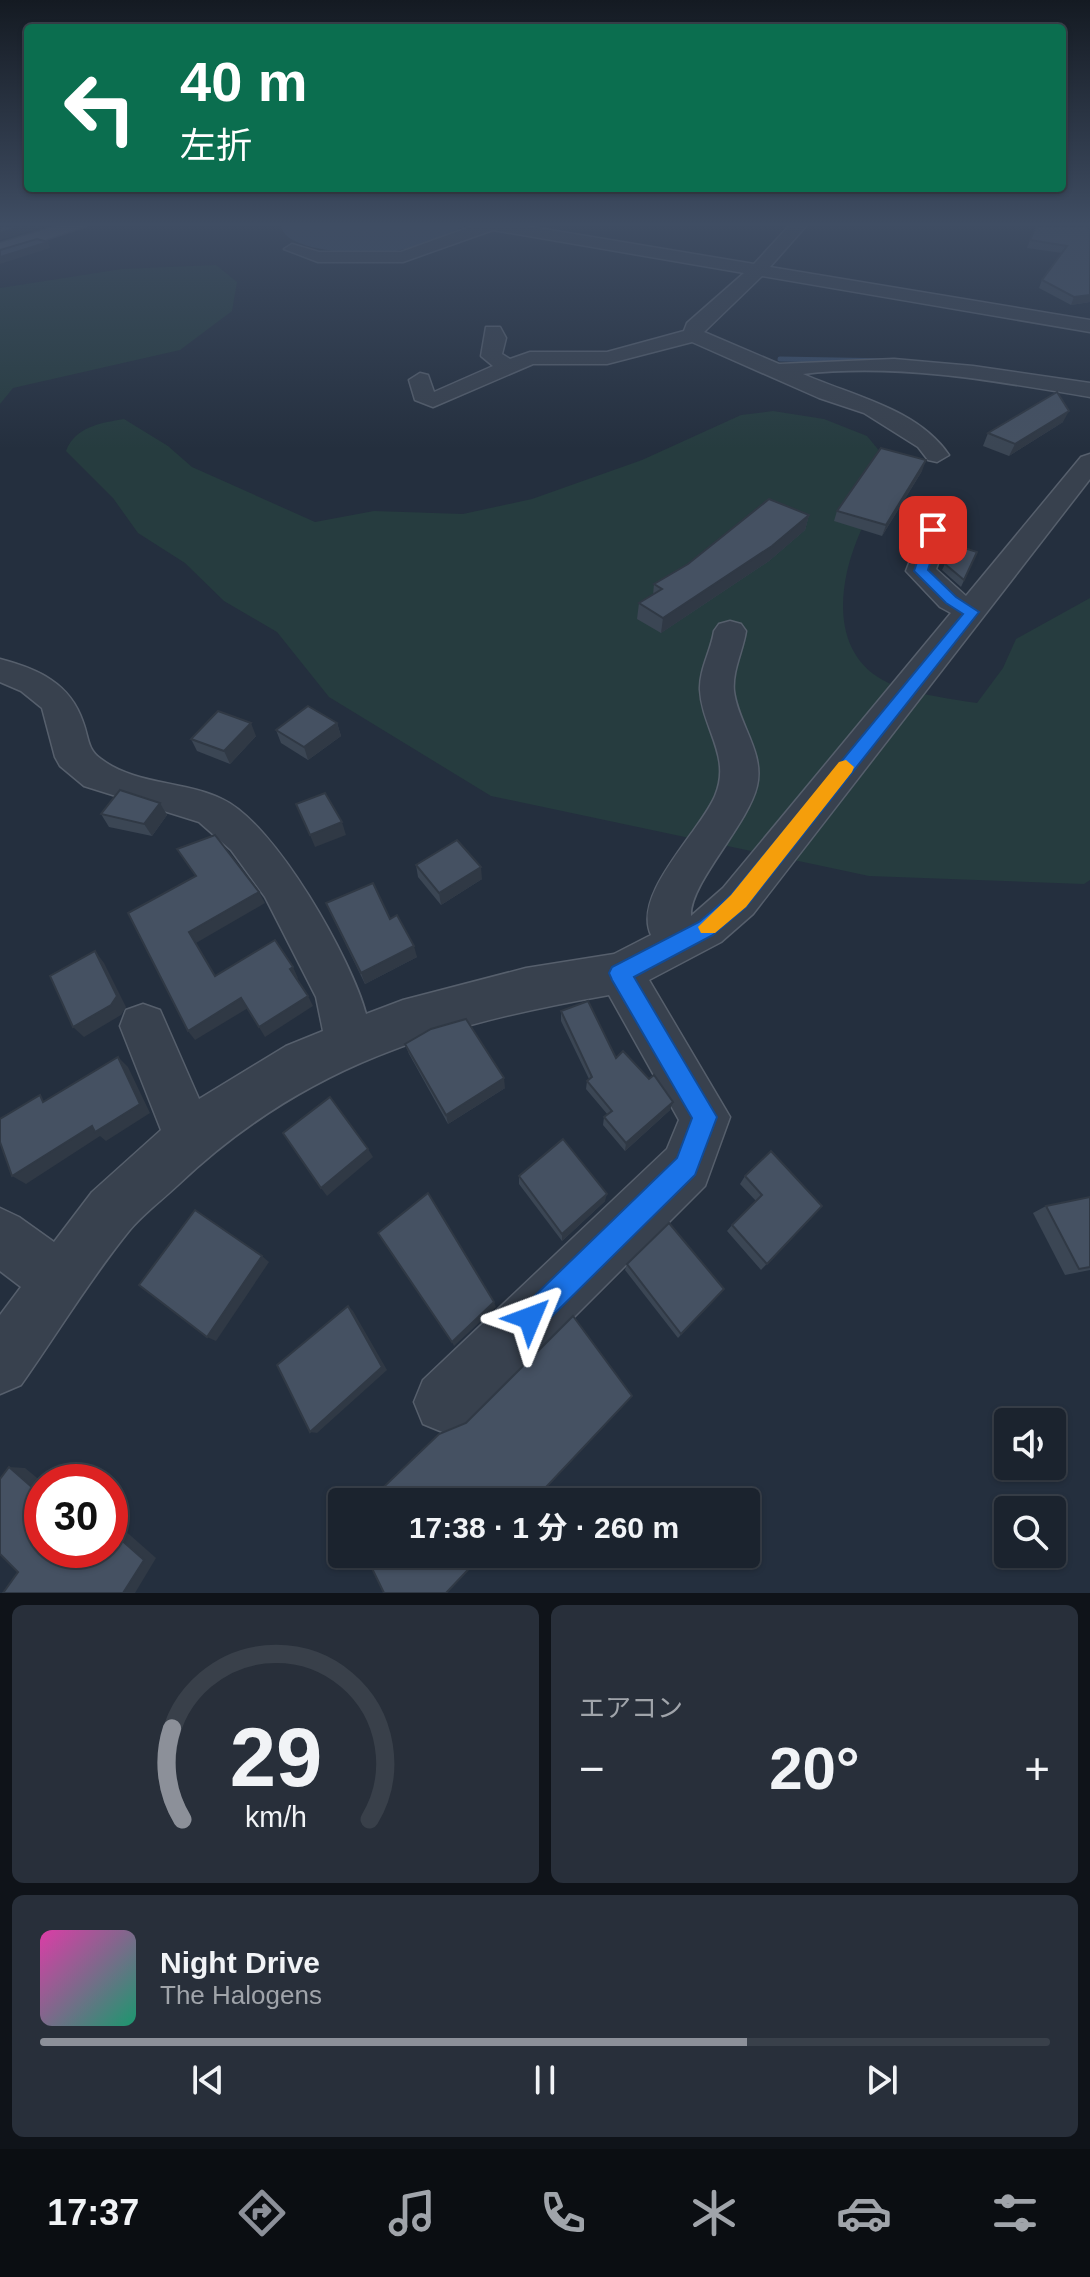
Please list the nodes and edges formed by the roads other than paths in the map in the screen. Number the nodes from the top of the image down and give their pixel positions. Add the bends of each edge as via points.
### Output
1 (727, 300) edge
2 (938, 300) edge
3 (1090, 326) edge
4 (493, 331) dead end
5 (693, 333) junction
6 (508, 367) junction
7 (777, 371) junction
8 (420, 380) dead end
9 (1090, 390) edge
10 (937, 455) dead end
11 (1090, 462) edge
12 (931, 508) dead end
13 (972, 612) junction
14 (730, 631) dead end
15 (0, 670) edge
16 (679, 943) junction
17 (620, 973) junction
18 (143, 1026) dead end
19 (350, 1044) junction
20 (190, 1138) junction
21 (0, 1236) edge
22 (58, 1280) junction
23 (0, 1364) edge
24 (445, 1402) dead end

1 - 5 street
2 - 3 street
4 - 6 street via 491,356
5 - 6 street via 607,358 538,358
5 - 7 street
6 - 8 street via 433,400 423,395
7 - 9 street via 823,364 871,365
7 - 10 street via 872,408 927,442
11 - 13 street
12 - 13 street via 932,540 921,571
13 - 16 street via 738,901 706,929
14 - 16 street via 717,692 739,751 738,787 670,901 667,923
15 - 19 street via 26,678 50,695 65,712 73,757 97,776 211,810 245,839 280,885 338,994
16 - 17 street
17 - 19 street via 526,989 403,1022
17 - 24 street via 705,1117 695,1148 686,1167
18 - 20 street
19 - 20 street via 303,1063
20 - 22 street via 111,1211
21 - 22 street
22 - 23 street

